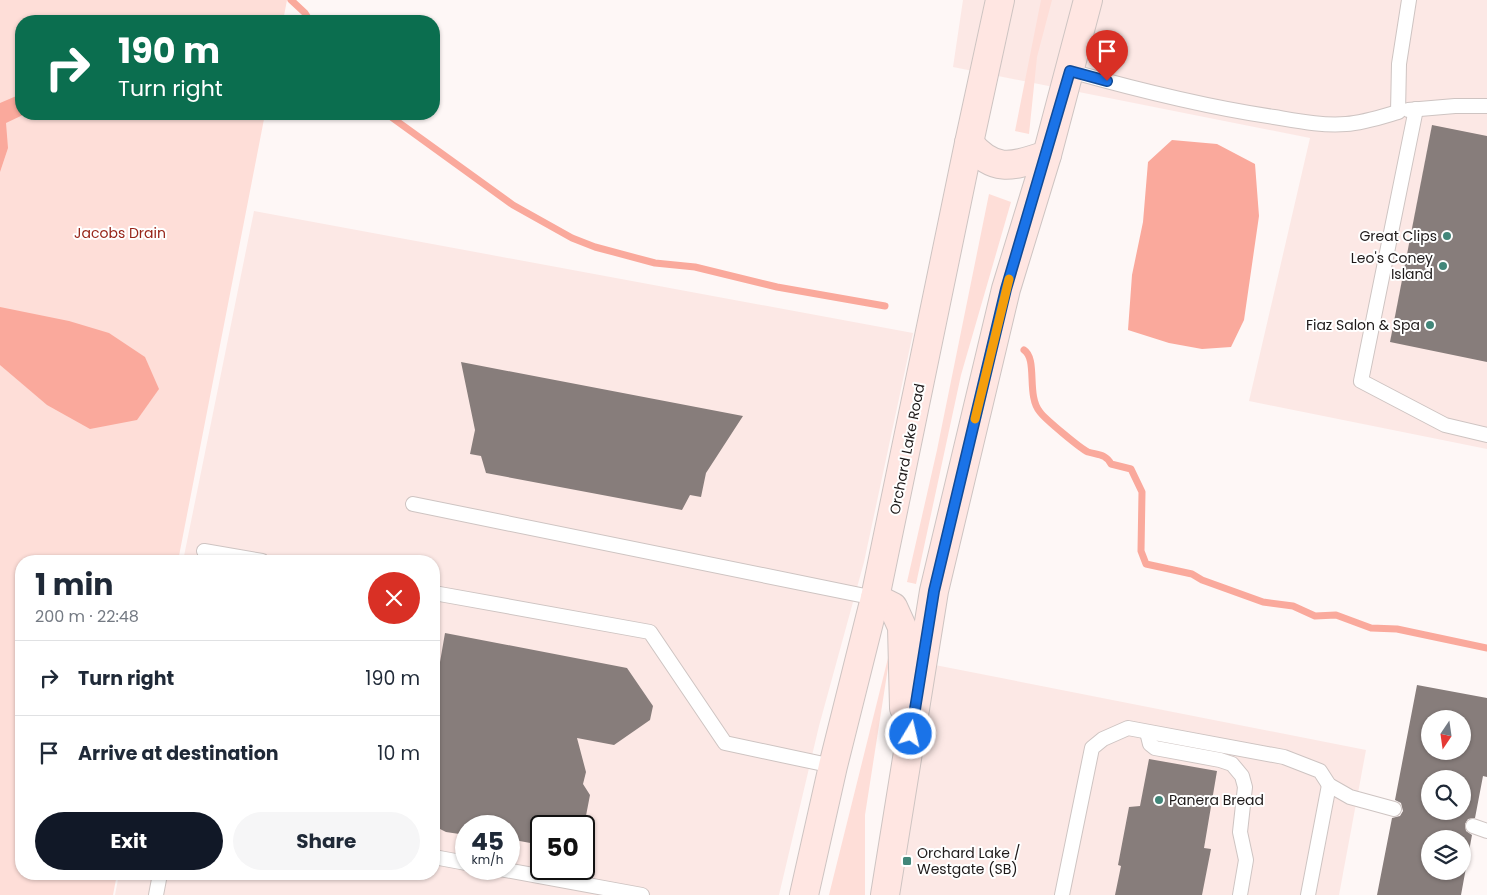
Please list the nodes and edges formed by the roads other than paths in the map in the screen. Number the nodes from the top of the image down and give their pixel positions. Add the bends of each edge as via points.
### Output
1 (1000, 0) edge
2 (1088, 0) edge
3 (1409, 0) edge
4 (1070, 71) junction
5 (1487, 106) edge
6 (1416, 109) junction
7 (1398, 112) junction
8 (969, 143) junction
9 (1047, 155) junction
10 (1487, 435) edge
11 (413, 504) dead end
12 (204, 551) dead end
13 (227, 555) edge
14 (440, 594) edge
15 (876, 598) junction
16 (1147, 732) junction
17 (908, 752) junction
18 (833, 766) junction
19 (1329, 785) junction
20 (1394, 809) dead end
21 (1473, 826) dead end
22 (1487, 831) edge
23 (440, 858) edge
24 (455, 861) edge
25 (520, 873) edge
26 (159, 880) edge
27 (156, 895) edge
28 (642, 895) edge
29 (804, 895) edge
30 (885, 895) edge
31 (1062, 895) edge
32 (1240, 895) edge
33 (1308, 895) edge

1 - 8 main road, Orchard Lake Road
2 - 4 main road
3 - 7 lane via 1399,64
4 - 7 lane via 1181,100 1314,123 1346,124
4 - 9 main road
5 - 6 lane
6 - 7 lane
6 - 10 lane via 1361,381 1445,425
8 - 9 main road via 979,156 1012,166
8 - 15 main road, Orchard Lake Road
9 - 17 main road via 1006,289 936,581
11 - 15 lane
12 - 13 lane
14 - 18 lane via 650,632 725,742
15 - 17 main road via 893,607 902,627 902,693
15 - 18 main road, Orchard Lake Road
16 - 19 lane via 1284,757 1320,770
16 - 31 lane via 1128,728 1103,739 1092,748
16 - 32 lane via 1150,744 1156,748 1220,760 1232,764 1242,776 1245,787 1241,841 1246,860
17 - 30 main road
18 - 29 main road, Orchard Lake Road
19 - 20 lane via 1350,797
19 - 33 lane
21 - 22 lane
23 - 24 lane
25 - 28 lane
26 - 27 lane

